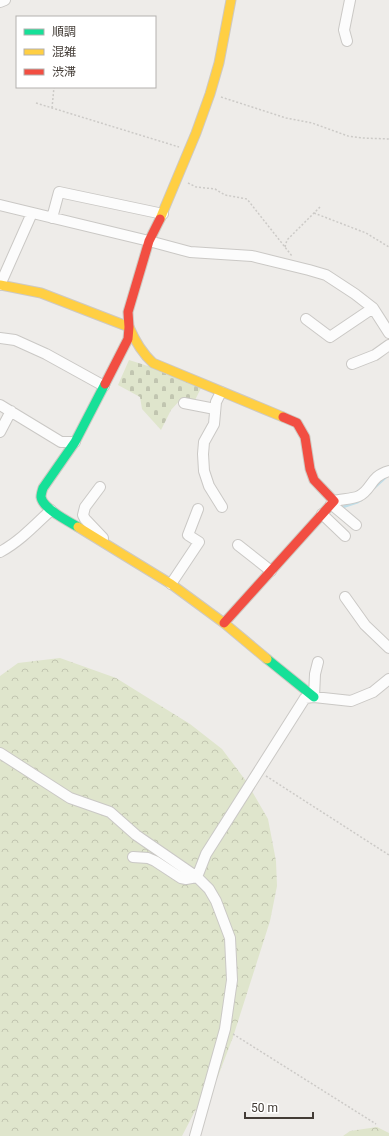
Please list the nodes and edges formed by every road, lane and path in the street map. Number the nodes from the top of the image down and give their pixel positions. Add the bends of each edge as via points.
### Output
1 (5, 0) edge
2 (231, 0) edge
3 (350, 0) edge
4 (0, 2) edge
5 (347, 41) dead end
6 (54, 88) edge
7 (210, 94) junction
8 (36, 103) dead end
9 (52, 108) junction
10 (389, 139) edge
11 (189, 150) junction
12 (178, 178) junction
13 (0, 205) edge
14 (320, 207) dead end
15 (32, 213) junction
16 (314, 213) junction
17 (163, 214) junction
18 (52, 218) junction
19 (149, 241) junction
20 (285, 247) junction
21 (389, 247) edge
22 (296, 266) junction
23 (0, 285) edge
24 (373, 308) junction
25 (306, 319) dead end
26 (129, 327) junction
27 (389, 333) edge
28 (0, 338) edge
29 (389, 345) edge
30 (352, 364) dead end
31 (104, 386) junction
32 (221, 392) junction
33 (184, 402) dead end
34 (0, 405) edge
35 (215, 409) junction
36 (11, 411) junction
37 (0, 432) edge
38 (76, 442) junction
39 (389, 471) edge
40 (100, 487) dead end
41 (333, 502) junction
42 (222, 507) dead end
43 (198, 509) dead end
44 (51, 510) junction
45 (322, 514) junction
46 (356, 525) dead end
47 (345, 536) dead end
48 (104, 544) junction
49 (238, 545) dead end
50 (0, 552) edge
51 (271, 571) junction
52 (171, 584) junction
53 (346, 597) dead end
54 (224, 623) junction
55 (389, 648) edge
56 (318, 662) dead end
57 (389, 679) edge
58 (314, 697) junction
59 (0, 753) edge
60 (258, 771) junction
61 (389, 855) edge
62 (134, 857) dead end
63 (197, 877) junction
64 (225, 1029) junction
65 (376, 1124) dead end
66 (195, 1136) edge

1 - 4 street
2 - 7 street via 219,63
3 - 5 street via 344,30
6 - 9 path
7 - 10 path via 348,136
7 - 11 street
8 - 9 path
9 - 11 path
11 - 12 street
12 - 17 street
12 - 20 path via 196,187 215,189 247,199
13 - 15 street
14 - 16 path
15 - 18 street
15 - 23 street
16 - 20 path via 287,240
16 - 21 path via 366,233
17 - 18 street via 59,192
17 - 19 street
18 - 19 street
19 - 22 street via 190,252 252,256
19 - 26 street via 128,312
20 - 22 path via 296,261
22 - 24 street via 326,275
23 - 26 street via 41,293
24 - 25 street via 330,337
24 - 27 street
26 - 31 street via 128,339
26 - 32 street via 138,347 153,363
28 - 31 street via 15,340 46,354
29 - 30 street via 375,355
31 - 38 street
32 - 35 street
32 - 41 street via 297,423 305,437 314,480
33 - 35 street
34 - 36 street
35 - 42 street via 214,424 204,442 204,471 209,486
36 - 37 street
36 - 38 street via 61,442
38 - 44 street via 40,494 42,502
39 - 41 street via 375,478 359,496
40 - 48 street via 85,507 83,515 104,540
41 - 45 street
41 - 46 street
43 - 52 street via 188,535 199,542
44 - 48 street
44 - 50 street
45 - 47 street
45 - 51 street
48 - 52 street
49 - 51 street
51 - 54 street
52 - 54 street
53 - 55 street via 366,625
54 - 58 street
56 - 58 street
57 - 58 street via 373,692 351,701
58 - 60 street via 305,698
59 - 63 street via 70,798 110,812 136,835
60 - 61 path
60 - 63 street via 206,854
62 - 63 street via 155,861 181,878
63 - 64 street via 209,889 230,938 232,980
64 - 65 path
64 - 66 street

